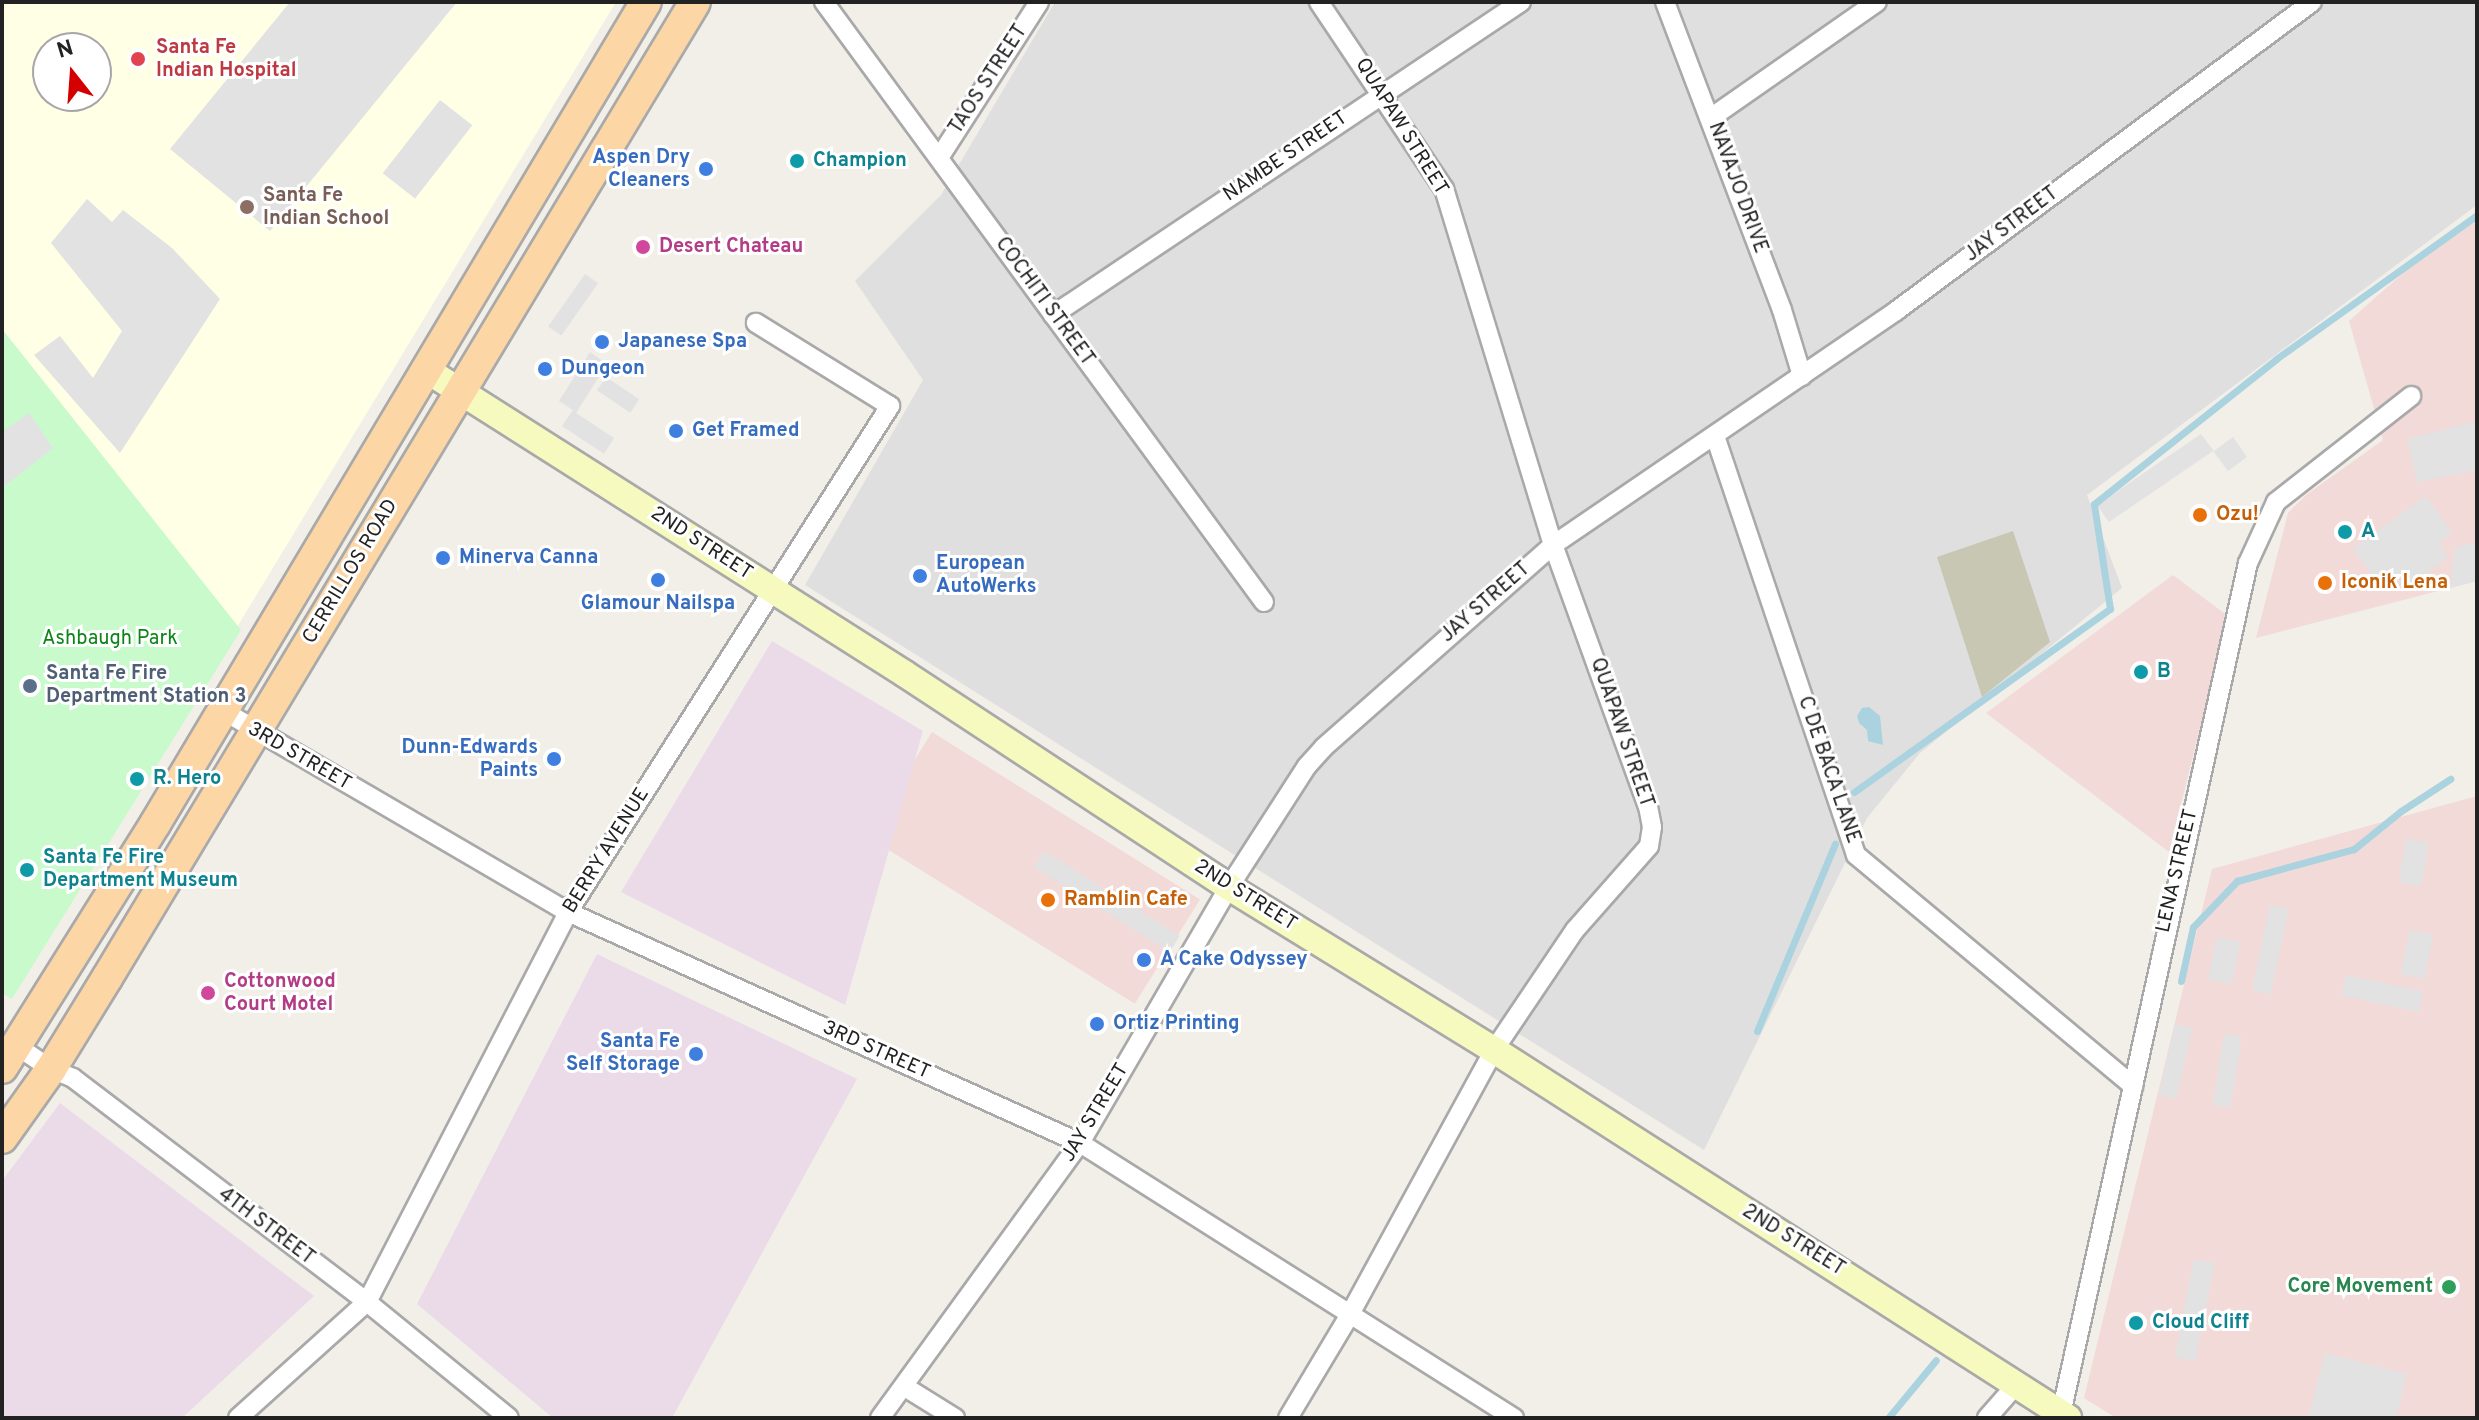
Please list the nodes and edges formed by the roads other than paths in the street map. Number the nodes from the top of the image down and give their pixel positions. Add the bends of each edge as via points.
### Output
1 (646, 2) edge
2 (695, 2) edge
3 (824, 2) edge
4 (1039, 2) edge
5 (1319, 2) edge
6 (1521, 2) edge
7 (1665, 2) edge
8 (1877, 2) edge
9 (2312, 2) edge
10 (1382, 93) junction
11 (1712, 117) junction
12 (939, 158) junction
13 (1053, 315) junction
14 (756, 323) dead end
15 (425, 369) junction
16 (1802, 376) junction
17 (458, 390) junction
18 (2411, 396) dead end
19 (1715, 436) junction
20 (1553, 545) junction
21 (772, 590) junction
22 (1264, 602) dead end
23 (222, 710) junction
24 (255, 732) junction
25 (1229, 887) junction
26 (568, 912) junction
27 (1494, 1050) junction
28 (10, 1057) edge
29 (51, 1069) junction
30 (2133, 1086) junction
31 (2, 1138) edge
32 (1080, 1143) junction
33 (367, 1302) junction
34 (1349, 1316) junction
35 (2015, 1386) junction
36 (905, 1387) junction
37 (2064, 1416) edge
38 (238, 1418) edge
39 (509, 1418) edge
40 (880, 1418) edge
41 (955, 1418) edge
42 (1288, 1418) edge
43 (1514, 1418) edge
44 (1987, 1418) edge

1 - 15 main road, CERRILLOS ROAD
2 - 17 main road, CERRILLOS ROAD
3 - 12 street, COCHITI STREET
4 - 12 street, TAOS STREET
5 - 10 street, QUAPAW STREET
6 - 10 street, NAMBE STREET
7 - 11 street, NAVAJO DRIVE
8 - 11 street
9 - 16 street, JAY STREET
10 - 13 street, NAMBE STREET
10 - 20 street, QUAPAW STREET via 1444,189
11 - 16 street, NAVAJO DRIVE
12 - 13 street, COCHITI STREET
13 - 22 street, COCHITI STREET
14 - 21 street, BERRY AVENUE via 890,406
15 - 17 street, 2ND STREET
15 - 23 main road, CERRILLOS ROAD
16 - 19 street, JAY STREET
17 - 21 street, 2ND STREET
17 - 24 main road, CERRILLOS ROAD
18 - 30 street, LENA STREET via 2276,502 2248,563
19 - 20 street, JAY STREET
19 - 30 street, C DE BACA LANE via 1856,855
20 - 25 street, JAY STREET via 1324,747
20 - 27 street, QUAPAW STREET via 1652,827 1649,846 1575,930
21 - 25 street, 2ND STREET
21 - 26 street, BERRY AVENUE
23 - 24 street, 3RD STREET
23 - 28 main road, CERRILLOS ROAD
24 - 26 street, 3RD STREET
24 - 29 main road, CERRILLOS ROAD
25 - 27 street, 2ND STREET
25 - 32 street, JAY STREET
26 - 32 street, 3RD STREET
26 - 33 street, BERRY AVENUE
27 - 34 street, QUAPAW STREET
27 - 35 street, 2ND STREET
28 - 29 street, 4TH STREET
29 - 31 main road, CERRILLOS ROAD
29 - 33 street, 4TH STREET via 73,1078
30 - 37 street, LENA STREET
32 - 34 street, 3RD STREET
32 - 36 street, JAY STREET
33 - 38 street, BERRY AVENUE
33 - 39 street, 4TH STREET
34 - 42 street, QUAPAW STREET
34 - 43 street, 3RD STREET
35 - 37 street, 2ND STREET
35 - 44 street
36 - 40 street, JAY STREET
36 - 41 street

